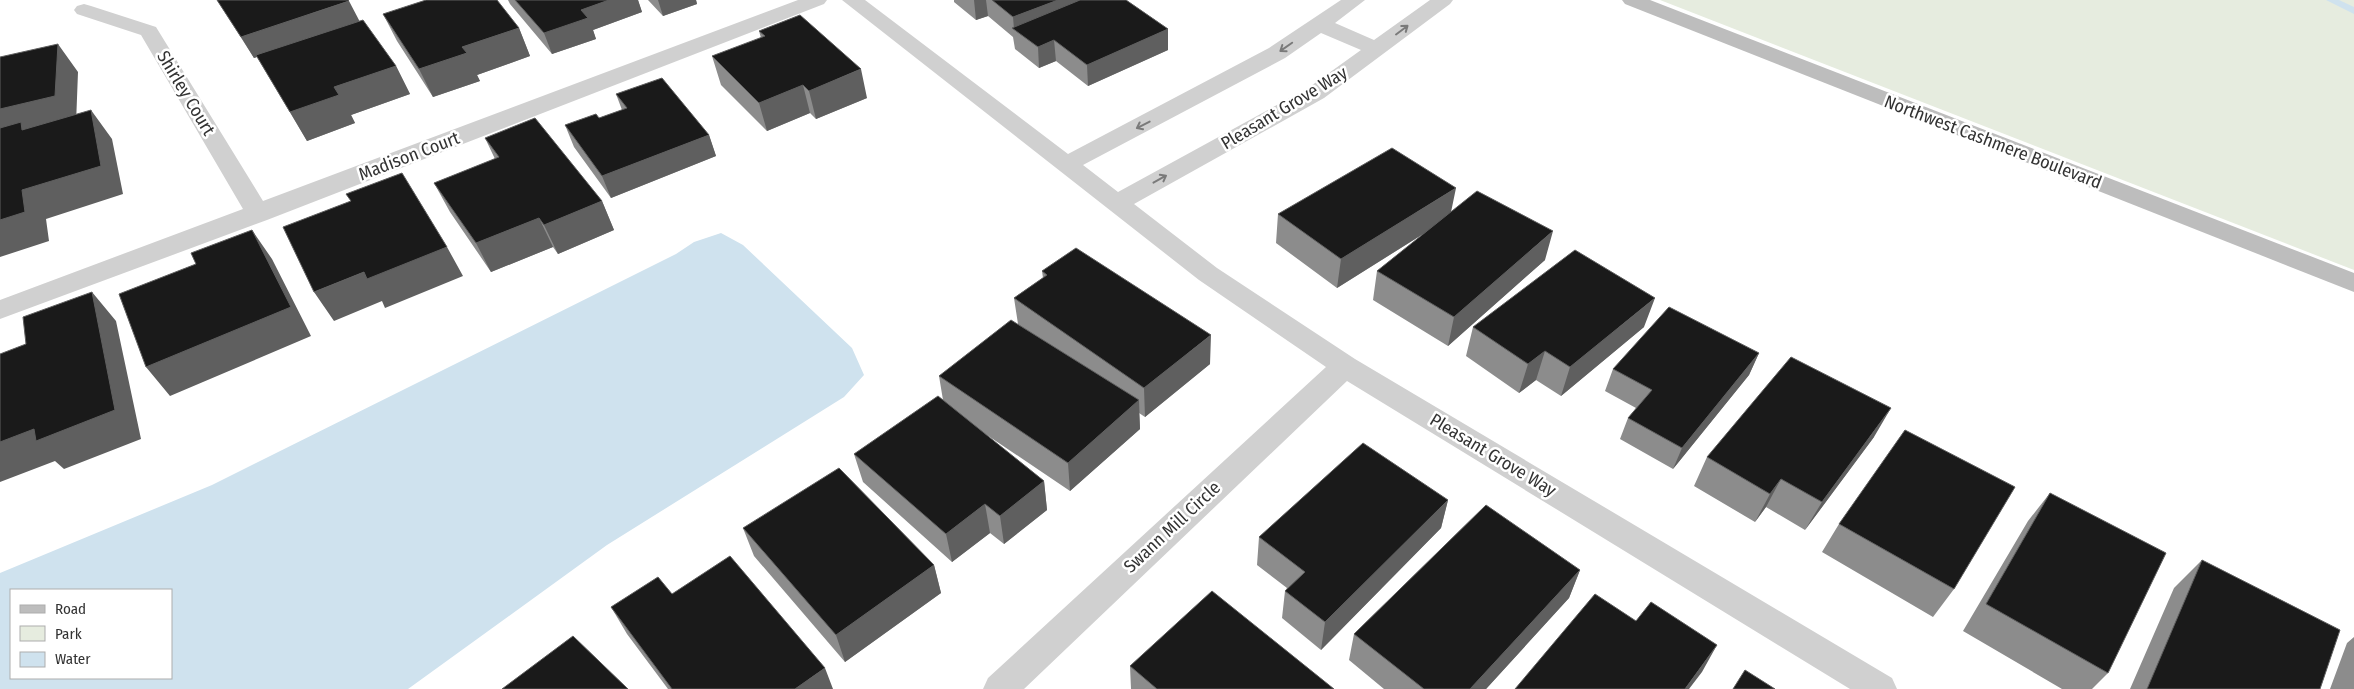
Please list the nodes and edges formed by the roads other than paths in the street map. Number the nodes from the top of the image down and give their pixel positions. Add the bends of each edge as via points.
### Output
1 (817, 0) edge
2 (852, 0) edge
3 (1355, 0) edge
4 (1443, 0) edge
5 (1632, 0) edge
6 (84, 10) dead end
7 (1319, 24) junction
8 (1377, 49) junction
9 (1067, 164) junction
10 (1117, 203) junction
11 (258, 214) junction
12 (2354, 283) edge
13 (0, 310) edge
14 (1345, 366) junction
15 (1000, 689) edge
16 (1880, 689) edge

1 - 11 street, Madison Court
2 - 9 street, Pleasant Grove Way
3 - 7 street
8 -> 4 street, Pleasant Grove Way
5 - 12 street, Northwest Cashmere Boulevard
6 - 11 street, Shirley Court via 149,31
7 - 8 street
7 -> 9 street via 1261,62
10 -> 8 street, Pleasant Grove Way via 1316,93
9 - 10 street, Pleasant Grove Way
10 - 14 street, Pleasant Grove Way via 1208,274
11 - 13 street, Madison Court
14 - 15 street, Swann Mill Circle
14 - 16 street, Pleasant Grove Way

